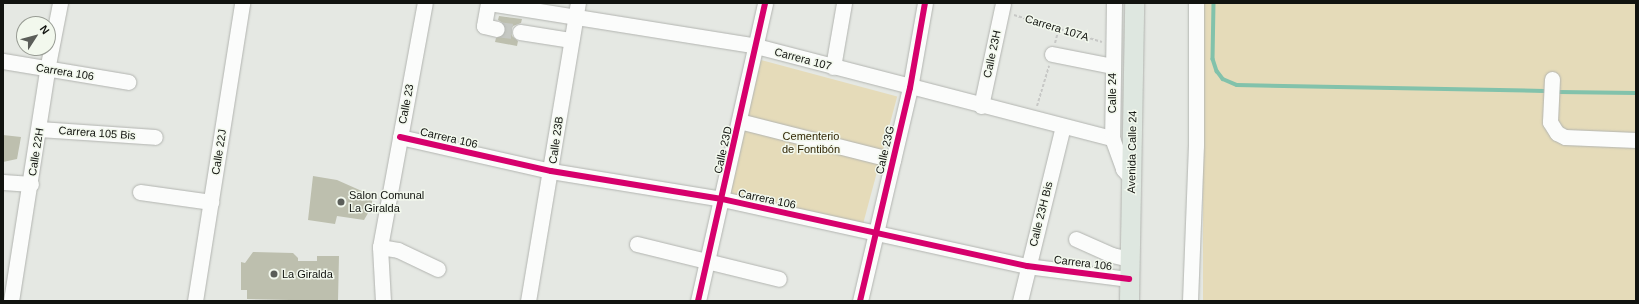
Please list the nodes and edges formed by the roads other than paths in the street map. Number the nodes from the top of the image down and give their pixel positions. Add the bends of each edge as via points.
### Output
1 (60, 3) edge
2 (242, 3) edge
3 (425, 3) edge
4 (488, 3) edge
5 (765, 3) edge
6 (844, 3) edge
7 (925, 3) edge
8 (1114, 3) edge
9 (1134, 3) edge
10 (1196, 3) edge
11 (1002, 7) edge
12 (529, 9) junction
13 (577, 10) edge
14 (497, 29) tunnel mouth
15 (571, 40) junction
16 (756, 46) junction
17 (1052, 54) road end
18 (1133, 58) junction
19 (3, 61) edge
20 (833, 67) junction
21 (47, 70) junction
22 (1112, 73) junction
23 (1552, 79) dead end
24 (128, 82) dead end
25 (910, 88) junction
26 (981, 106) junction
27 (739, 121) junction
28 (1063, 126) junction
29 (39, 129) junction
30 (155, 137) dead end
31 (400, 137) junction
32 (1112, 138) junction
33 (1636, 140) edge
34 (893, 160) junction
35 (551, 171) junction
36 (1131, 178) junction
37 (3, 182) edge
38 (30, 184) junction
39 (140, 192) dead end
40 (722, 199) junction
41 (210, 202) junction
42 (876, 232) junction
43 (1076, 239) dead end
44 (637, 244) dead end
45 (380, 246) junction
46 (1130, 259) junction
47 (706, 262) junction
48 (1028, 266) junction
49 (438, 269) dead end
50 (779, 279) dead end
51 (1129, 279) junction
52 (12, 301) edge
53 (195, 301) edge
54 (382, 301) edge
55 (528, 301) edge
56 (698, 301) edge
57 (860, 301) edge
58 (1020, 301) edge
59 (1129, 301) edge
60 (1190, 301) edge

1 - 21 street, Calle 22H
2 - 41 street, Calle 22J
3 - 31 street, Calle 23
4 - 12 street, Carrera 107
4 - 14 street via 484,26
5 - 16 street, Calle 23D
6 - 20 street
7 - 25 street, Calle 23G
8 - 22 street, Calle 24
9 - 18 main road, Avenida Calle 24
10 - 60 street via 1196,145
11 - 26 street, Calle 23H
12 - 13 street, Carrera 107
12 - 15 street via 523,33
13 - 15 street, Calle 23B
13 - 16 street, Carrera 107
15 - 35 street, Calle 23B
16 - 20 street, Carrera 107
16 - 27 street, Calle 23D
17 - 22 street
18 - 22 street
18 - 36 main road, Avenida Calle 24
19 - 21 street, Carrera 106
20 - 25 street, Carrera 107
21 - 24 street, Carrera 106
21 - 29 street, Calle 22H
22 - 32 street, Calle 24
23 - 33 street via 1550,122 1557,133 1565,137
25 - 26 street, Carrera 107
25 - 34 street, Calle 23G
26 - 28 street, Carrera 107
27 - 34 street
27 - 40 street, Calle 23D
28 - 32 street, Carrera 107
28 - 48 street, Calle 23H Bis
29 - 30 street, Carrera 105 Bis
29 - 38 street, Calle 22H
31 - 35 street, Carrera 106
31 - 45 street, Calle 23
32 - 36 street, Calle 24 via 1123,169
34 - 42 street, Calle 23G
35 - 40 street, Carrera 106
35 - 55 street, Calle 23B
36 - 46 main road, Avenida Calle 24
37 - 38 street
38 - 52 street, Calle 22H
39 - 41 street
40 - 42 street, Carrera 106
40 - 47 street, Calle 23D
41 - 53 street, Calle 22J
42 - 48 street, Carrera 106
42 - 57 street, Calle 23G
43 - 46 street
44 - 47 street
45 - 49 street via 398,250
45 - 54 street, Calle 23
46 - 51 main road, Avenida Calle 24
47 - 50 street
47 - 56 street, Calle 23D
48 - 51 street, Carrera 106
48 - 58 street, Calle 23H Bis
51 - 59 main road, Avenida Calle 24

